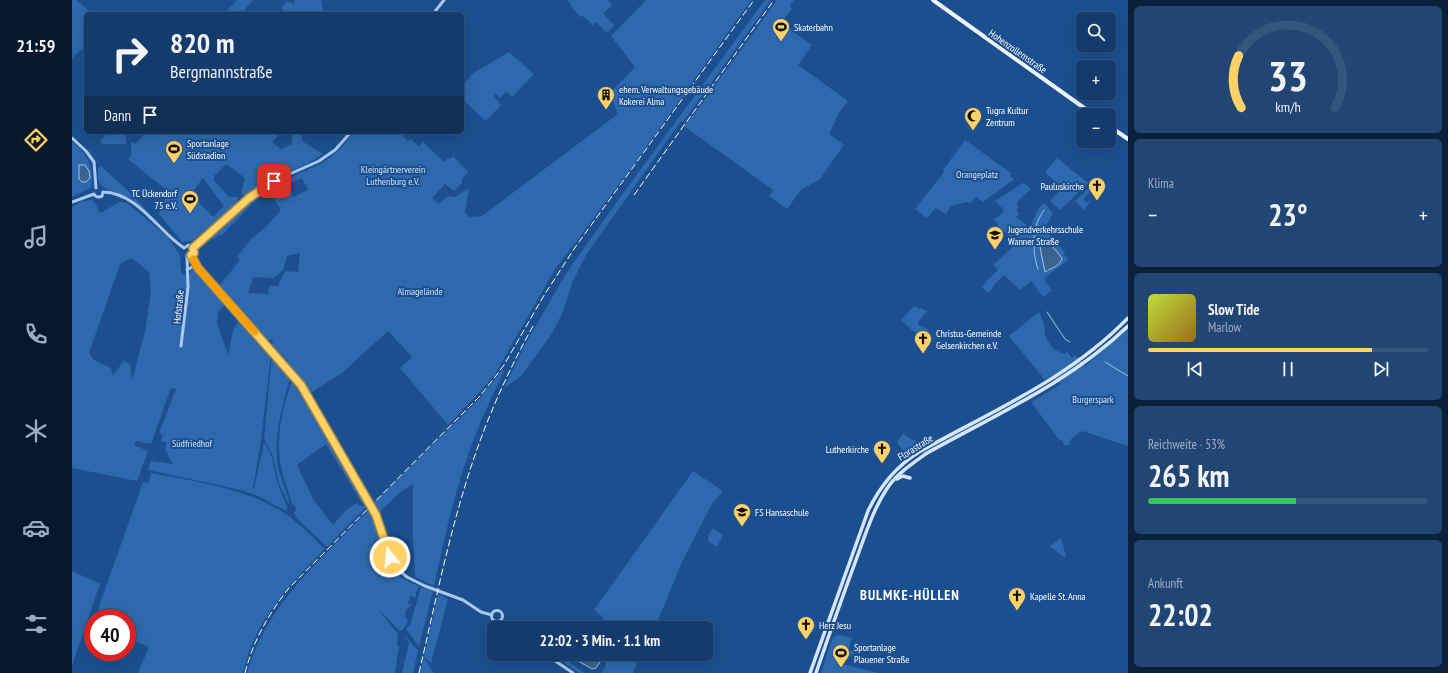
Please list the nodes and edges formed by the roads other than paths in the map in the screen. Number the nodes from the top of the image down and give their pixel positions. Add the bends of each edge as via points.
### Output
1 (444, 0) edge
2 (933, 0) edge
3 (435, 12) edge
4 (1084, 108) edge
5 (1116, 131) edge
6 (349, 134) edge
7 (72, 138) edge
8 (1128, 139) edge
9 (96, 188) junction
10 (103, 192) junction
11 (94, 194) junction
12 (72, 202) edge
13 (184, 248) junction
14 (193, 248) junction
15 (189, 255) junction
16 (198, 268) junction
17 (186, 270) junction
18 (1128, 318) edge
19 (1128, 326) edge
20 (182, 346) dead end
21 (919, 452) junction
22 (900, 454) dead end
23 (910, 478) dead end
24 (894, 479) junction
25 (492, 615) junction
26 (501, 620) joint
27 (555, 661) edge
28 (573, 673) edge
29 (810, 673) edge
30 (816, 673) edge

1 - 3 street
2 - 4 main road, Hohenzollernstraße
5 - 8 main road
6 - 14 street via 335,150 319,161 256,192
7 - 9 street via 94,162
9 - 10 street via 101,188
9 - 11 street
10 - 11 street via 99,198
10 - 13 street via 113,193 128,200
11 - 12 street
13 - 14 street via 188,245
13 - 15 street via 183,252
14 - 15 street via 194,253
15 - 16 street
15 - 17 street, Hofstraße
16 - 17 street via 195,266
16 - 25 street via 301,385 374,510 396,567 407,577 425,586 463,600 481,612
17 - 20 street, Hofstraße via 188,287
18 - 21 main road, Florastraße via 1092,352 1055,378
19 - 24 main road, Florastraße via 1097,353 1057,382 927,453
21 - 22 main road via 907,456
21 - 29 main road, Florastraße via 892,473 872,503
23 - 24 main road via 903,476
24 - 30 main road, Florastraße via 880,499 871,520 830,628
25 - 26 street via 494,621
25 - 26 street via 496,611 500,612 503,616
27 - 28 street

